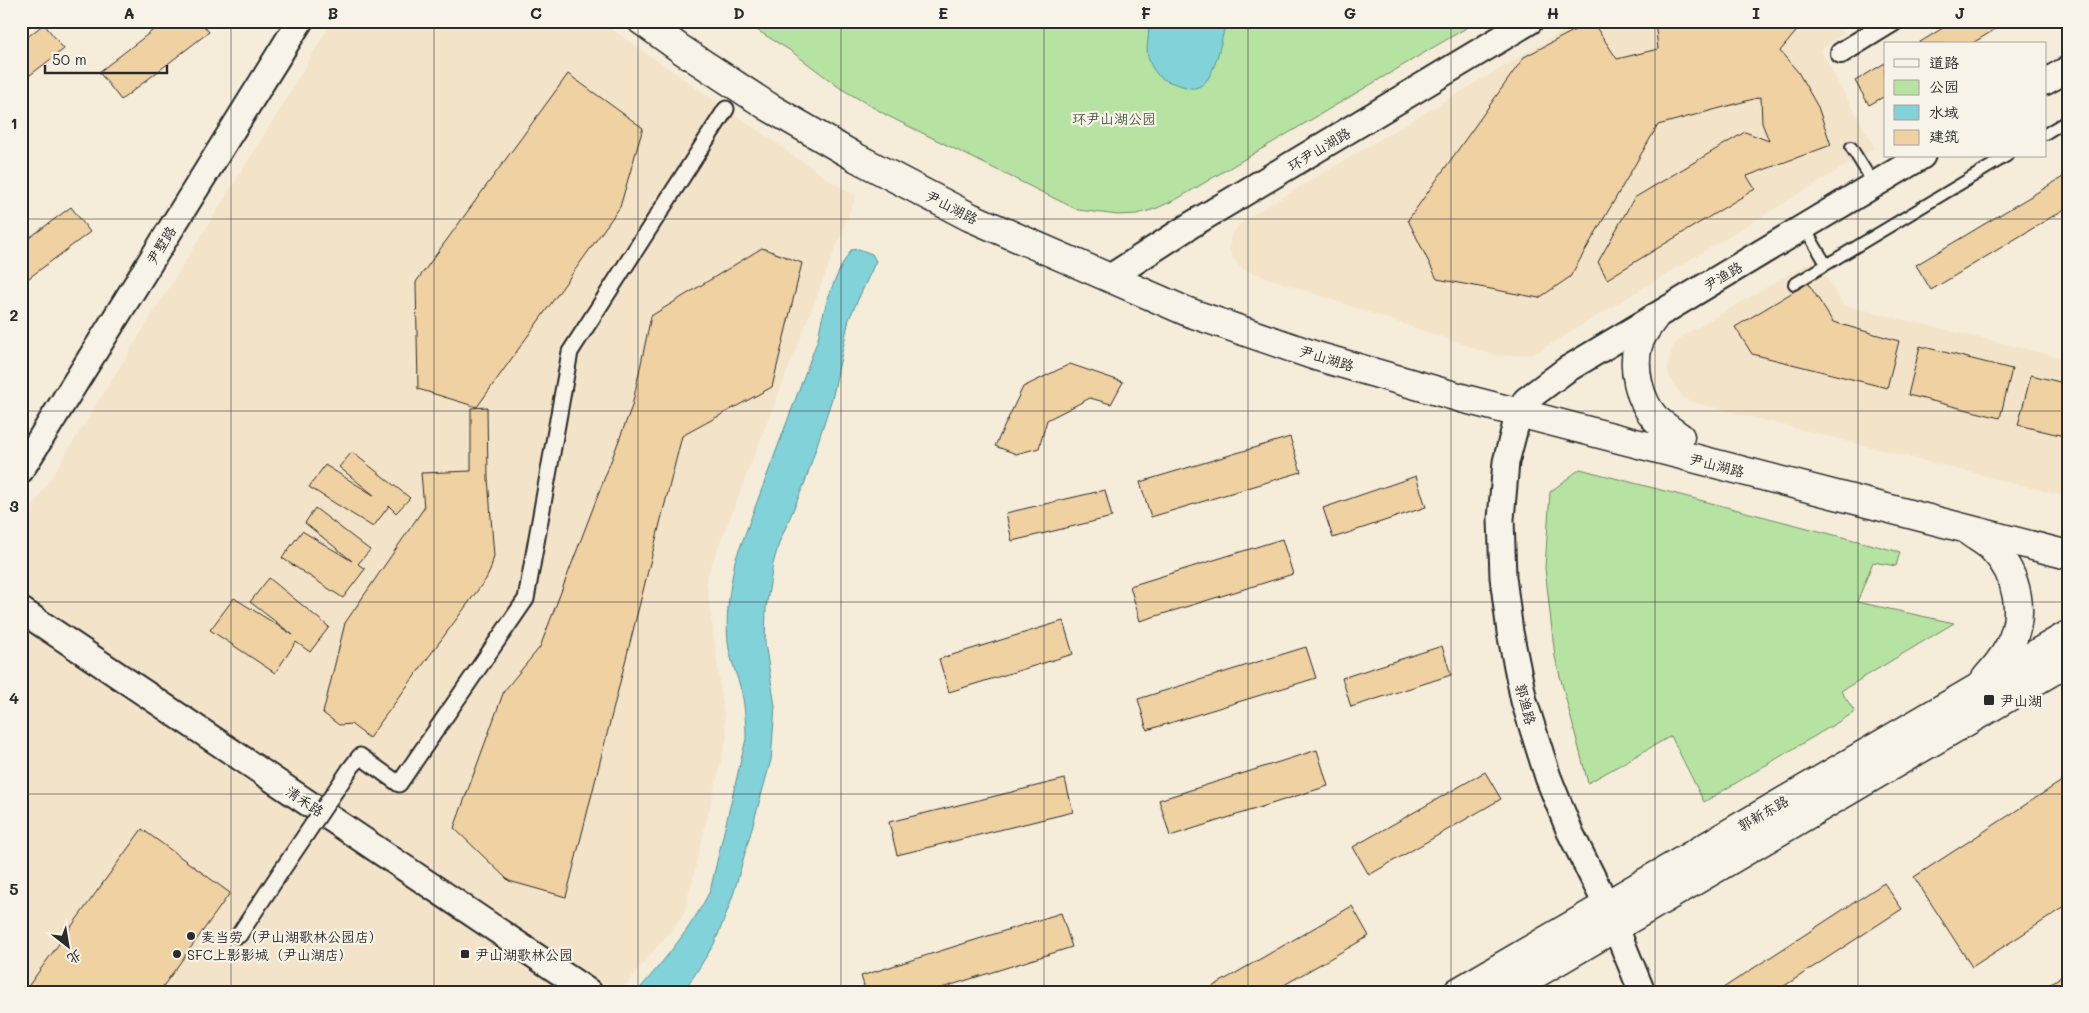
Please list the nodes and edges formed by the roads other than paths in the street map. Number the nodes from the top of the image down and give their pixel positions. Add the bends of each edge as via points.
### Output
1 (300, 21) edge
2 (642, 21) edge
3 (671, 21) edge
4 (1530, 21) edge
5 (1893, 21) edge
6 (1841, 53) dead end
7 (2068, 69) edge
8 (2046, 81) edge
9 (726, 109) dead end
10 (2068, 120) edge
11 (2046, 133) edge
12 (1851, 147) dead end
13 (1919, 158) edge
14 (2004, 158) edge
15 (1874, 185) junction
16 (1804, 227) junction
17 (1826, 264) junction
18 (1116, 273) junction
19 (1794, 284) dead end
20 (1654, 318) junction
21 (1523, 406) junction
22 (1680, 437) junction
23 (21, 470) edge
24 (1966, 529) junction
25 (2068, 536) edge
26 (2068, 555) edge
27 (21, 610) edge
28 (2068, 635) edge
29 (2068, 662) edge
30 (1980, 687) junction
31 (1610, 915) junction
32 (238, 935) dead end
33 (588, 992) edge
34 (1458, 992) edge
35 (1505, 992) edge
36 (1642, 992) edge

1 - 23 street, 尹墅路
2 - 18 main road, 尹山湖路 via 769,107 857,158 970,217
3 - 18 main road, 尹山湖路 via 866,146
4 - 18 street, 环尹山湖路
5 - 6 street
7 - 8 street
9 - 32 street, bridge via 570,352 526,599 399,784 360,756
10 - 11 lane
12 - 15 lane
13 - 15 street, 尹渔路
14 - 17 lane
15 - 16 street, 尹渔路
16 - 17 lane
16 - 20 street, 尹渔路
17 - 19 lane
18 - 21 main road, 尹山湖路
20 - 21 street, 尹渔路 via 1566,370
20 - 22 main road via 1638,344 1638,384 1645,405 1656,419
21 - 22 main road, 尹山湖路
21 - 24 main road, 尹山湖路
21 - 31 street, 郭渔路 via 1506,462 1501,519 1503,577 1510,632 1524,702 1548,777
22 - 25 main road, 尹山湖路
24 - 26 main road, 尹山湖路
24 - 30 main road via 1993,549 2004,564 2012,578 2018,605 2010,646
27 - 33 street, 清禾路
28 - 30 main road, 郭新东路
29 - 31 main road, 郭新东路
30 - 31 main road, 郭新东路
31 - 34 main road, 郭新东路
31 - 35 main road, 郭新东路
31 - 36 street, 郭渔路

